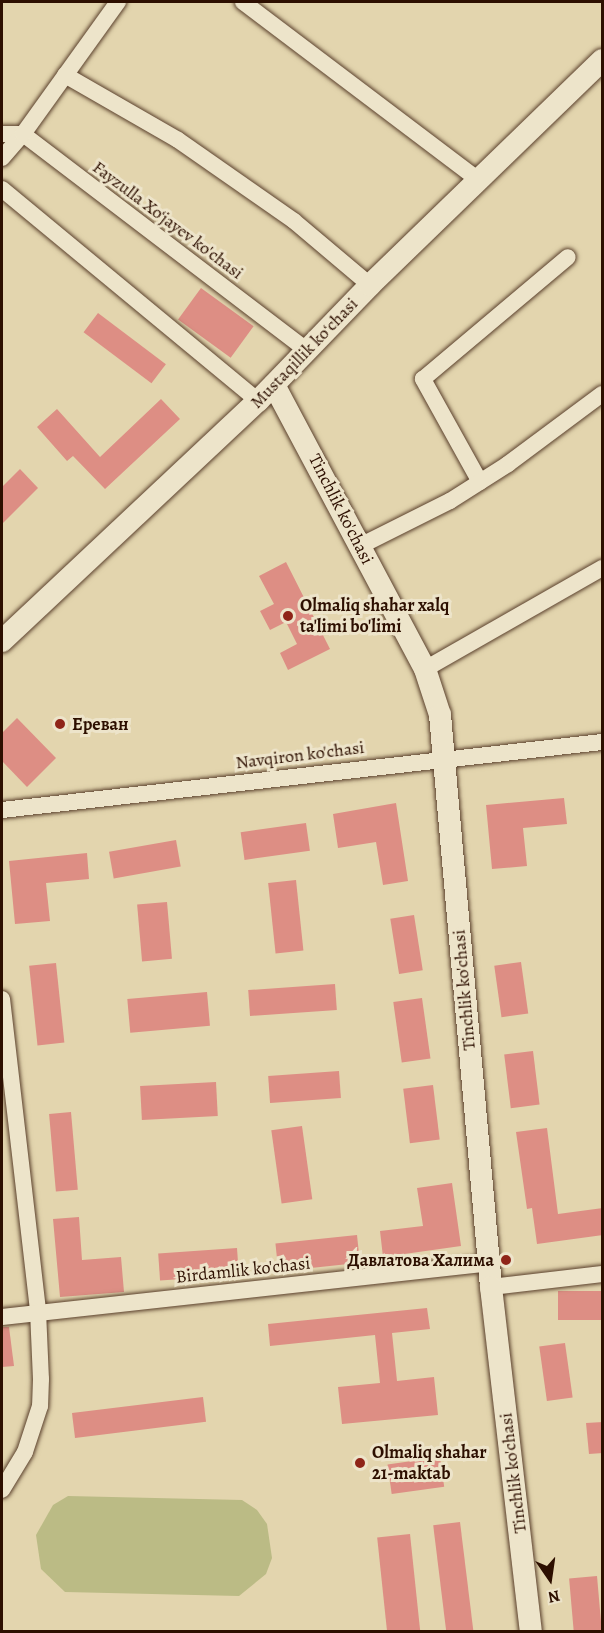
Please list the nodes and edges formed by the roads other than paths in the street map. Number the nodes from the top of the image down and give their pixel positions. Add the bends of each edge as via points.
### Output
1 (118, 2) edge
2 (243, 2) edge
3 (603, 60) edge
4 (64, 75) junction
5 (2, 134) edge
6 (23, 134) junction
7 (2, 158) edge
8 (480, 181) junction
9 (2, 189) edge
10 (568, 258) dead end
11 (370, 285) junction
12 (307, 350) junction
13 (274, 385) junction
14 (603, 394) edge
15 (258, 401) junction
16 (480, 482) junction
17 (360, 546) junction
18 (603, 568) edge
19 (2, 641) edge
20 (425, 669) junction
21 (603, 742) edge
22 (442, 758) junction
23 (2, 810) edge
24 (2, 999) edge
25 (489, 1263) junction
26 (603, 1274) edge
27 (491, 1287) junction
28 (38, 1311) junction
29 (2, 1317) edge
30 (2, 1490) edge
31 (531, 1632) edge

1 - 4 street
2 - 8 street
3 - 8 main road, Mustaqillik koʻchasi
4 - 6 street
4 - 11 street via 178,140 294,221
5 - 6 street
6 - 7 street
6 - 12 street, Fayzulla Xo‘jayev ko'chasi
8 - 11 main road, Mustaqillik koʻchasi
9 - 15 street
10 - 16 street via 423,379 423,386
11 - 12 main road, Mustaqillik koʻchasi
12 - 13 main road, Mustaqillik koʻchasi
13 - 15 main road, Mustaqillik koʻchasi
13 - 17 main road, Tinchlik ko'chasi
14 - 16 street
15 - 19 main road, Mustaqillik koʻchasi
16 - 17 street
17 - 20 main road, Tinchlik ko'chasi
18 - 20 street
20 - 22 main road, Tinchlik ko'chasi via 440,716
21 - 22 street, Navqiron ko'chasi
22 - 23 street, Navqiron ko'chasi
22 - 25 main road, Tinchlik ko'chasi
24 - 28 street
25 - 27 main road, Tinchlik ko'chasi
25 - 28 street, Birdamlik ko'chasi
26 - 27 street
27 - 31 main road, Tinchlik ko'chasi
28 - 29 street, Birdamlik ko'chasi
28 - 30 street via 40,1406 25,1452

